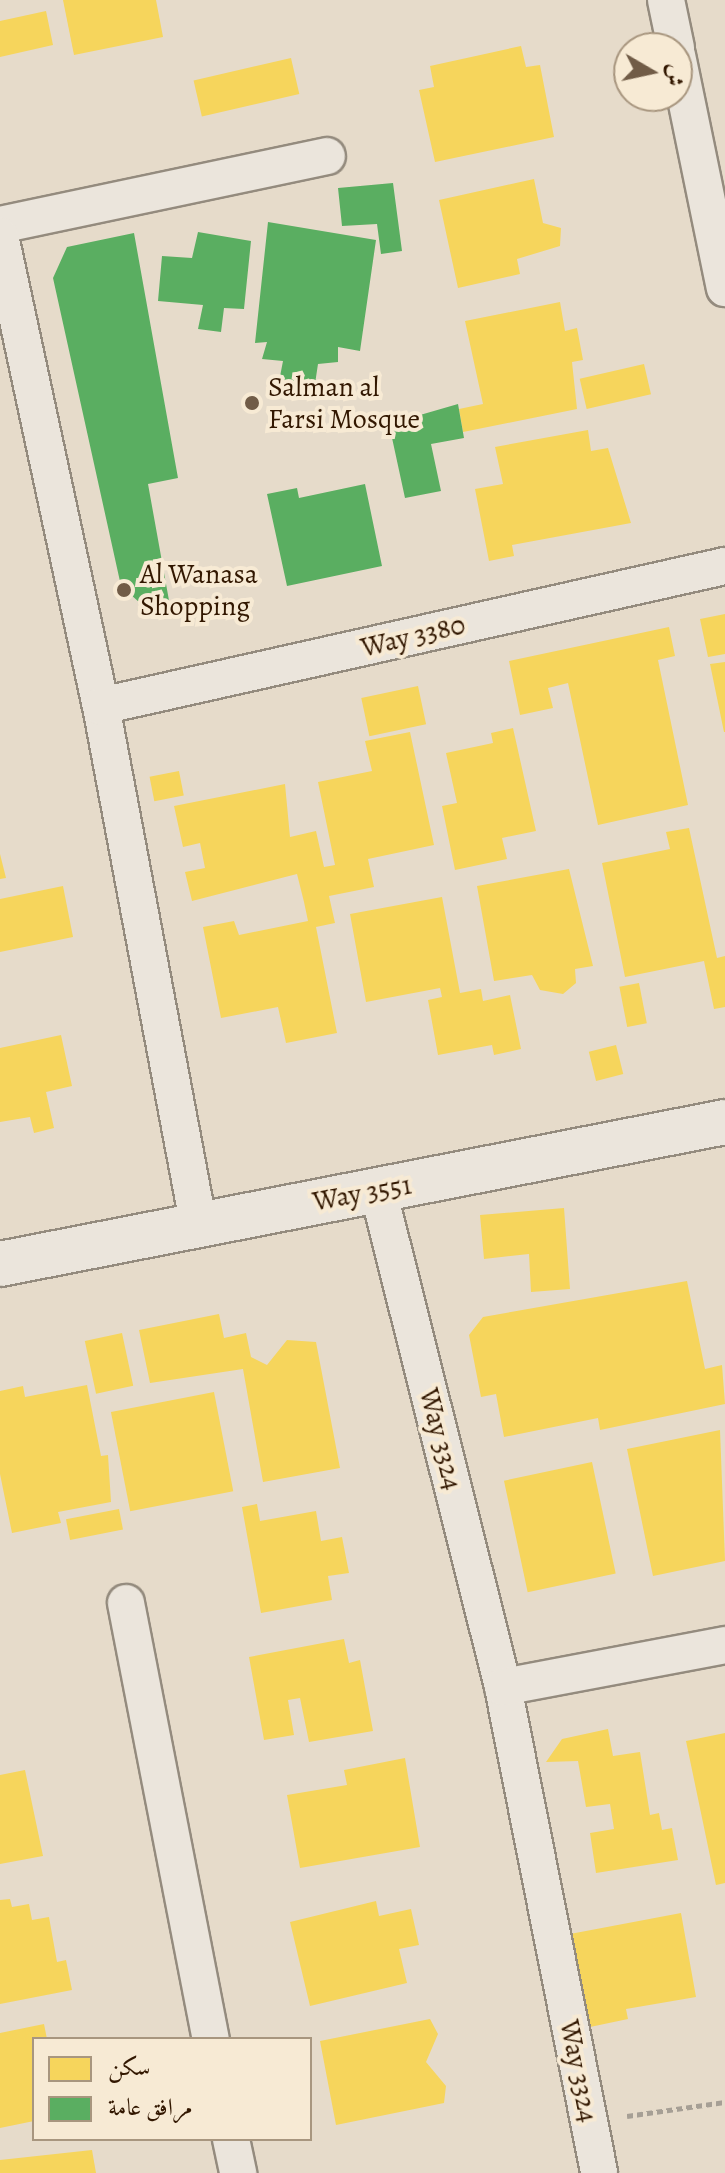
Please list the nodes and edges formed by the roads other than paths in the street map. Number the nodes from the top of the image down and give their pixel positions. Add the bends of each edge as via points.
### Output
1 (666, 0) edge
2 (673, 32) edge
3 (689, 112) edge
4 (327, 156) dead end
5 (0, 225) edge
6 (0, 236) edge
7 (725, 288) edge
8 (725, 566) edge
9 (101, 706) junction
10 (725, 1122) edge
11 (378, 1190) junction
12 (198, 1222) junction
13 (0, 1264) edge
14 (126, 1603) dead end
15 (725, 1645) edge
16 (503, 1687) junction
17 (211, 2037) edge
18 (231, 2141) edge
19 (238, 2173) edge
20 (599, 2173) edge

1 - 2 street
3 - 7 street
4 - 5 street
6 - 9 street
8 - 9 street, Way 3380
9 - 12 street
10 - 11 street, Way 3551
11 - 12 street, Way 3551
11 - 16 street, Way 3324
12 - 13 street, Way 3551
14 - 17 street
15 - 16 street
16 - 20 street, Way 3324
18 - 19 street

